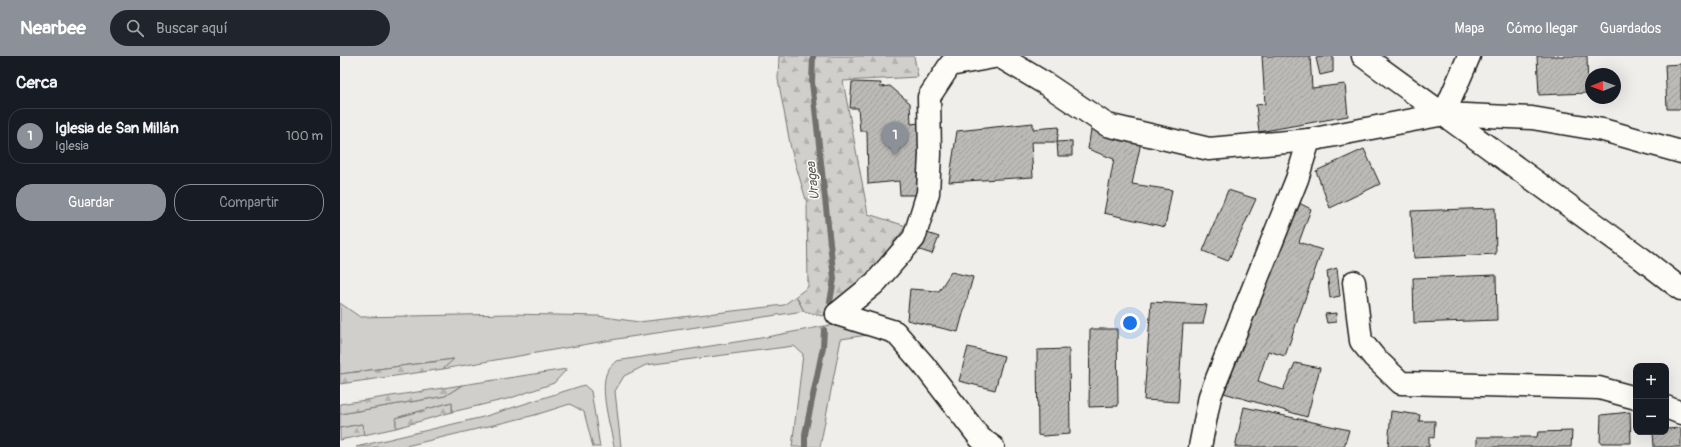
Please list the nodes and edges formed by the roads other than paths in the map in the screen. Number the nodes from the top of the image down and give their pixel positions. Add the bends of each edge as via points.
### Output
1 (1363, 56) edge
2 (1470, 56) edge
3 (1444, 114) junction
4 (1309, 140) junction
5 (1681, 152) edge
6 (1354, 282) dead end
7 (1681, 289) edge
8 (1633, 397) edge
9 (1669, 408) edge
10 (1681, 413) edge
11 (993, 447) edge
12 (1200, 447) edge

1 - 3 street
2 - 3 street
3 - 4 street
3 - 5 street via 1532,118 1603,130
3 - 7 street
4 - 11 street via 1208,149 1107,125 999,56 950,65 929,97 928,193 914,238 875,283 837,314 896,332 924,364 980,438
4 - 12 street via 1297,179 1210,396
6 - 8 street via 1361,341 1401,383 1599,388
9 - 10 street

